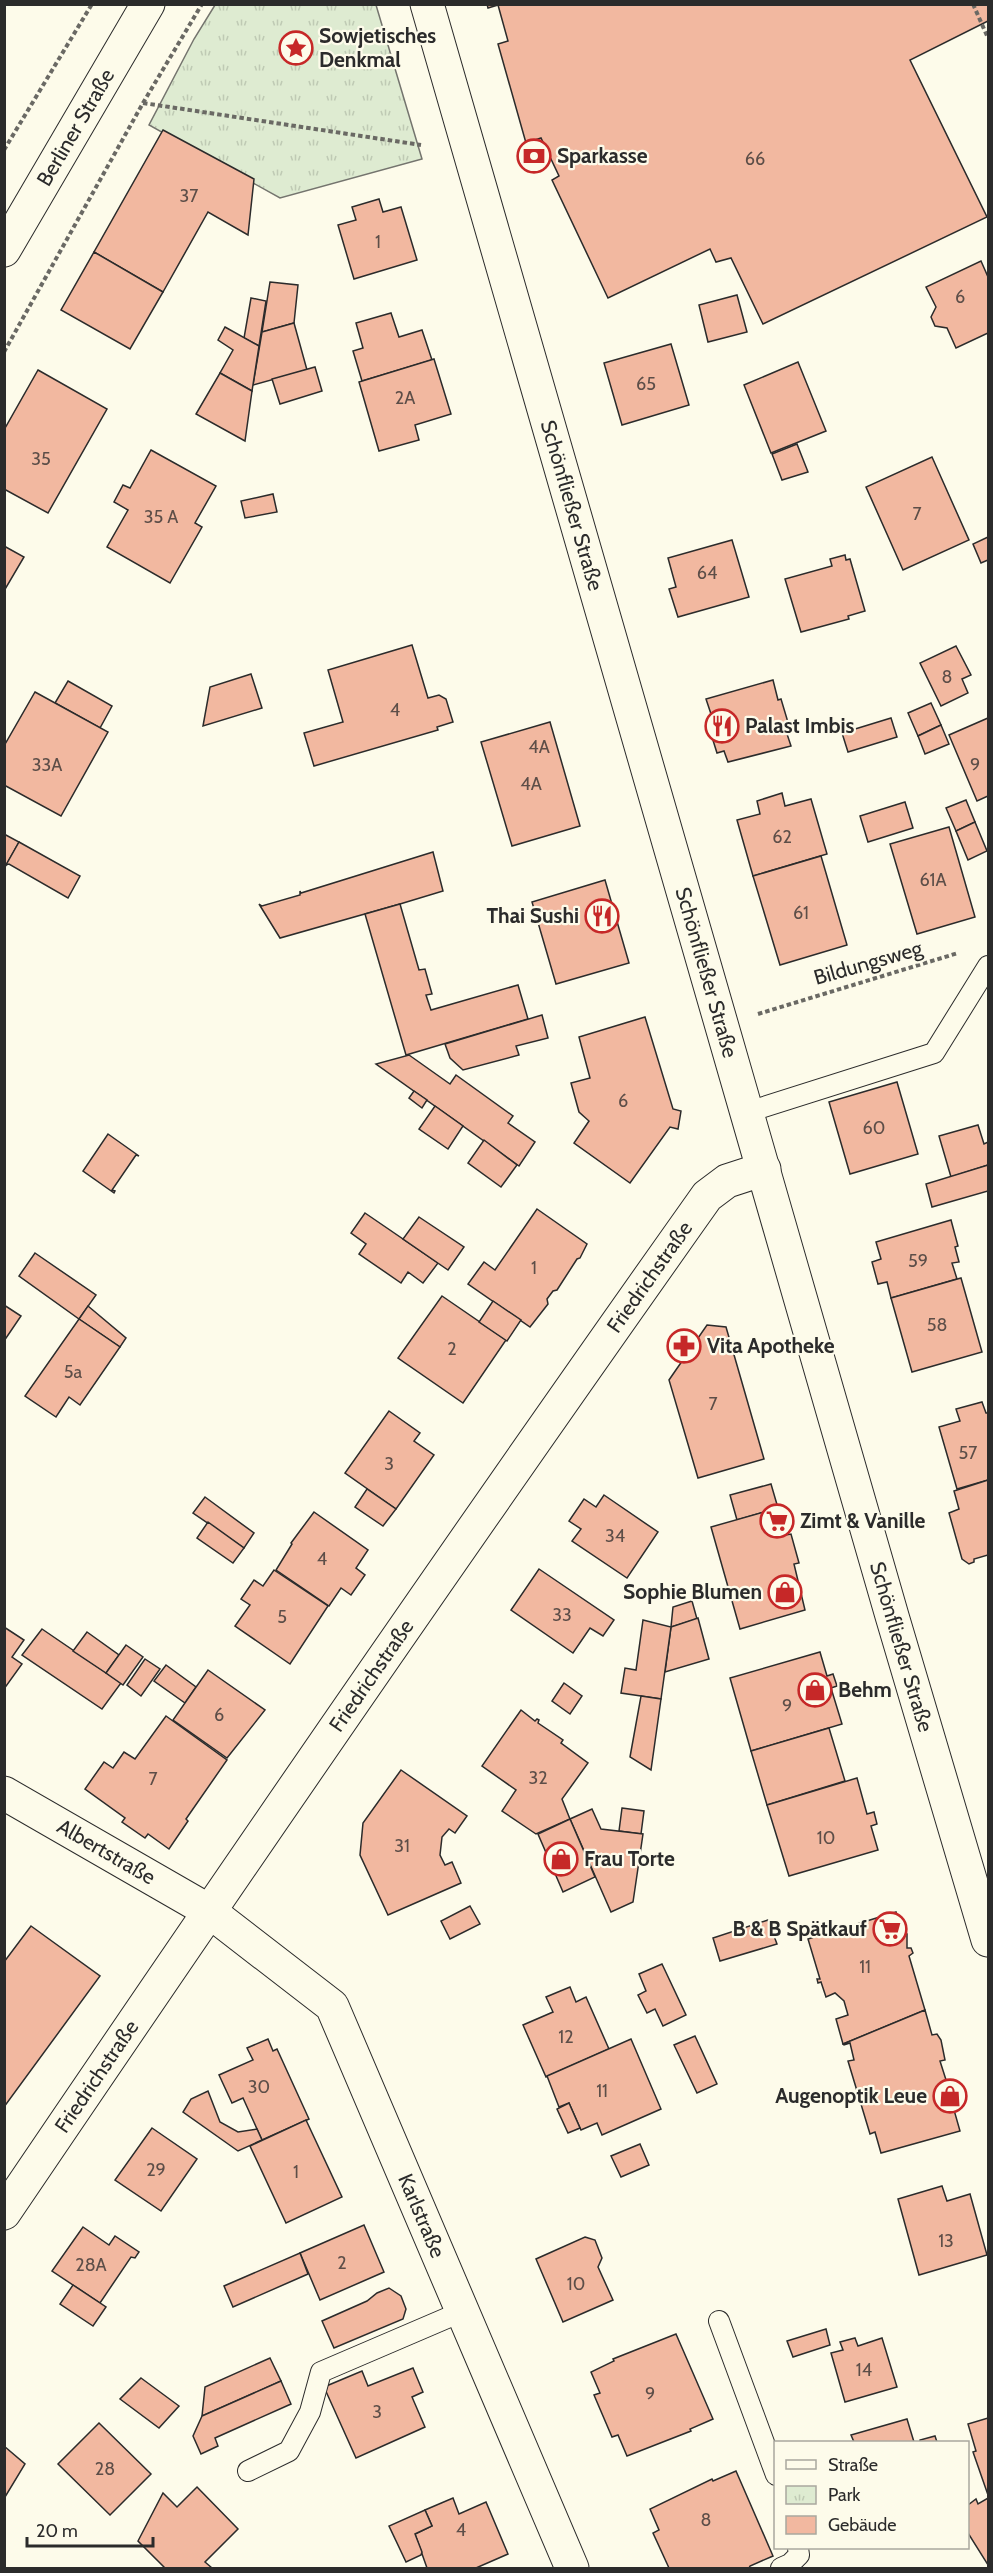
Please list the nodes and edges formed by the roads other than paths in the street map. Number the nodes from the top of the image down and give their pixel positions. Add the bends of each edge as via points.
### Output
1 (148, 4) edge
2 (427, 4) edge
3 (4, 250) edge
4 (988, 966) edge
5 (748, 1112) junction
6 (764, 1169) junction
7 (4, 1793) edge
8 (209, 1911) junction
9 (988, 1940) edge
10 (4, 2213) edge
11 (462, 2312) junction
12 (719, 2321) dead end
13 (774, 2470) edge
14 (248, 2471) dead end
15 (798, 2549) edge
16 (572, 2568) edge
17 (781, 2568) edge

1 - 3 street, Berliner Straße
2 - 5 street, Schönfließer Straße
4 - 5 lane via 934,1053
5 - 6 street, Schönfließer Straße
6 - 8 street, Friedrichstraße via 727,1181 707,1196 509,1475
6 - 9 street, Schönfließer Straße
7 - 8 street, Albertstraße
8 - 10 street, Friedrichstraße
8 - 11 street, Karlstraße via 332,2006
11 - 14 lane via 321,2372 310,2412 289,2451
11 - 16 street, Karlstraße
12 - 13 lane
15 - 17 lane via 799,2555

